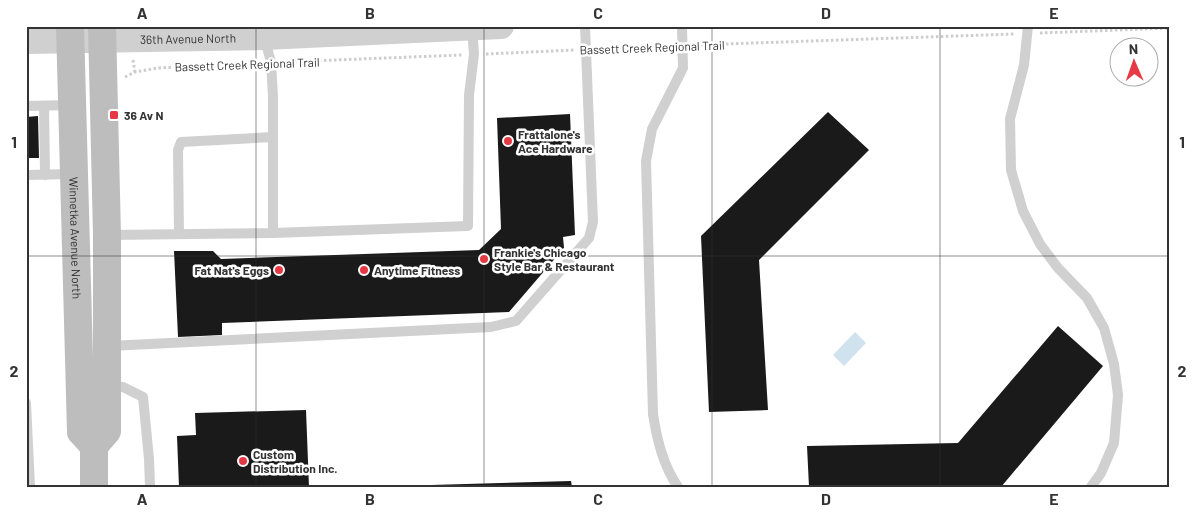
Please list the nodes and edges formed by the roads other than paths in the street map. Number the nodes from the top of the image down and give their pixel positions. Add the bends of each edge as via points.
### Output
1 (501, 26) edge
2 (585, 26) edge
3 (682, 26) edge
4 (472, 27) edge
5 (1028, 30) edge
6 (263, 32) edge
7 (102, 33) edge
8 (70, 34) edge
9 (26, 41) edge
10 (72, 105) junction
11 (26, 106) edge
12 (44, 106) junction
13 (273, 137) junction
14 (74, 174) junction
15 (26, 175) edge
16 (45, 175) junction
17 (272, 233) junction
18 (179, 234) junction
19 (107, 235) junction
20 (107, 346) junction
21 (107, 386) junction
22 (26, 403) edge
23 (94, 446) junction
24 (30, 487) edge
25 (94, 487) edge
26 (150, 487) edge
27 (678, 487) edge
28 (1091, 487) edge

1 - 4 street, 36th Avenue North
2 - 20 lane via 593,222 589,238 516,322 491,327
3 - 27 lane via 682,68 652,129 646,161 653,414 658,445
4 - 6 street, 36th Avenue North
4 - 17 lane via 474,54 469,95 468,226
5 - 28 lane via 1024,65 1010,119 1011,170 1023,211 1040,244 1087,298 1104,328 1114,364 1118,395 1114,443
6 - 7 street, 36th Avenue North
6 - 13 lane via 271,62
7 - 8 street, 36th Avenue North
7 - 19 main road
8 - 9 street, 36th Avenue North
8 - 10 main road, Winnetka Avenue North
10 - 12 lane
10 - 14 main road, Winnetka Avenue North
11 - 12 lane
12 - 16 lane
13 - 17 lane
13 - 18 lane via 181,142 178,150
14 - 16 lane
14 - 23 main road, Winnetka Avenue North via 81,432
15 - 16 lane
17 - 18 lane
18 - 19 lane
19 - 20 main road
20 - 21 main road
21 - 23 main road via 107,431
21 - 26 lane via 123,387 143,397
22 - 24 lane
23 - 25 main road

